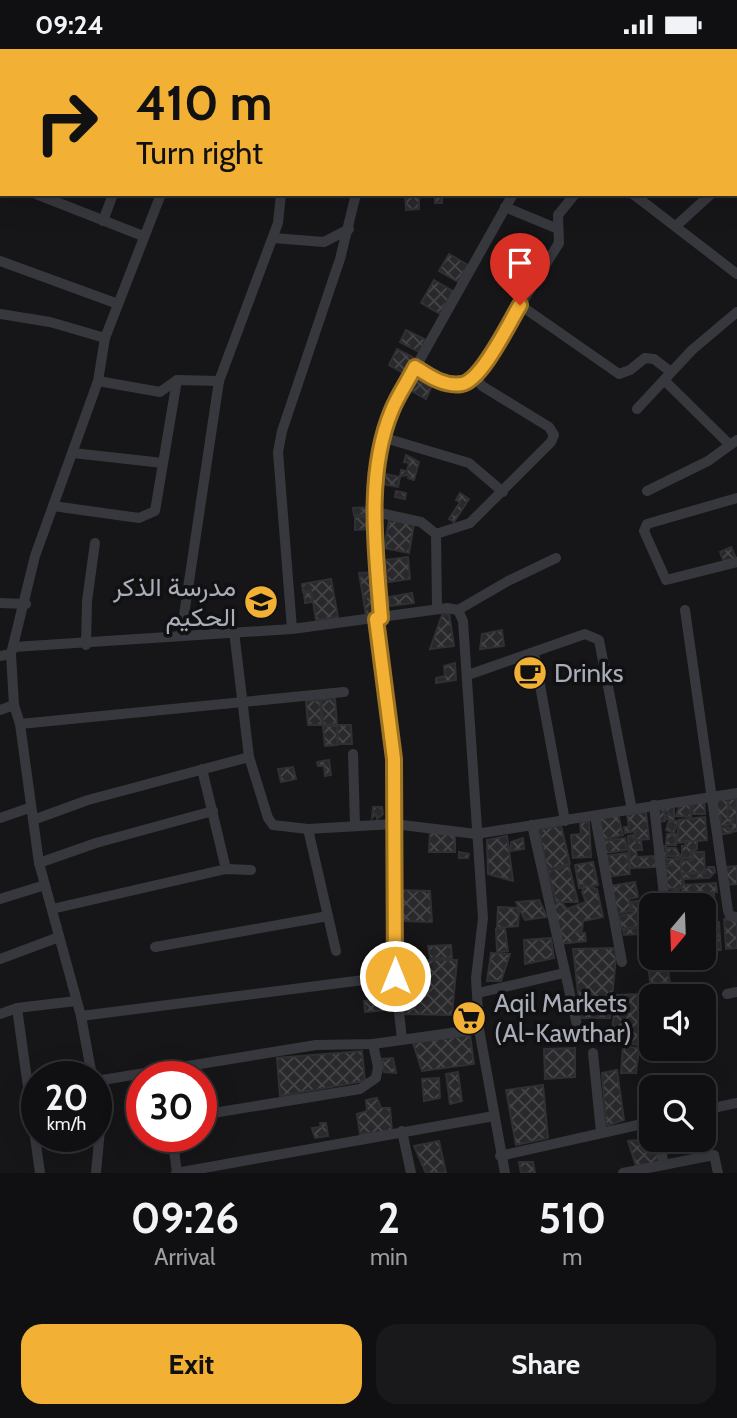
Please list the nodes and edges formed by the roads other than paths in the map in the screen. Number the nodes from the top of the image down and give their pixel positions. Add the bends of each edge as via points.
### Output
1 (112, 196) edge
2 (160, 196) edge
3 (281, 196) edge
4 (355, 196) edge
5 (512, 196) edge
6 (573, 196) edge
7 (636, 196) edge
8 (708, 196) edge
9 (49, 197) edge
10 (505, 207) junction
11 (103, 221) junction
12 (676, 226) junction
13 (349, 229) junction
14 (558, 229) junction
15 (144, 236) junction
16 (273, 238) junction
17 (0, 261) edge
18 (734, 267) edge
19 (118, 304) junction
20 (520, 305) junction
21 (737, 312) edge
22 (0, 314) edge
23 (105, 338) junction
24 (415, 367) junction
25 (668, 376) junction
26 (476, 377) junction
27 (177, 380) junction
28 (98, 381) junction
29 (219, 381) junction
30 (637, 409) dead end
31 (385, 437) junction
32 (734, 443) edge
33 (73, 453) junction
34 (163, 463) junction
35 (647, 491) dead end
36 (503, 492) junction
37 (737, 498) edge
38 (53, 506) junction
39 (376, 512) junction
40 (436, 534) junction
41 (95, 543) dead end
42 (556, 558) dead end
43 (737, 562) edge
44 (0, 603) edge
45 (26, 604) junction
46 (437, 609) junction
47 (458, 610) junction
48 (685, 610) dead end
49 (379, 619) junction
50 (292, 629) junction
51 (234, 631) junction
52 (181, 635) junction
53 (86, 645) junction
54 (13, 651) junction
55 (534, 653) junction
56 (0, 656) edge
57 (468, 675) junction
58 (344, 692) dead end
59 (241, 703) junction
60 (14, 705) junction
61 (0, 711) edge
62 (20, 724) junction
63 (353, 754) dead end
64 (249, 757) junction
65 (202, 769) junction
66 (737, 793) edge
67 (711, 796) junction
68 (654, 804) junction
69 (29, 808) junction
70 (632, 810) junction
71 (213, 811) junction
72 (595, 816) junction
73 (0, 818) edge
74 (33, 820) junction
75 (565, 821) junction
76 (394, 824) junction
77 (355, 825) junction
78 (532, 825) junction
79 (308, 829) junction
80 (476, 834) junction
81 (39, 863) junction
82 (226, 869) junction
83 (251, 870) dead end
84 (45, 885) junction
85 (664, 893) edge
86 (0, 899) edge
87 (52, 909) junction
88 (328, 916) junction
89 (737, 917) edge
90 (59, 937) junction
91 (155, 947) dead end
92 (336, 951) dead end
93 (0, 959) edge
94 (622, 962) dead end
95 (564, 973) junction
96 (395, 976) junction
97 (478, 993) junction
98 (76, 1001) junction
99 (17, 1009) junction
100 (0, 1014) edge
101 (81, 1016) junction
102 (577, 1025) dead end
103 (479, 1029) junction
104 (402, 1039) junction
105 (373, 1044) junction
106 (593, 1053) dead end
107 (89, 1061) edge
108 (112, 1078) edge
109 (737, 1103) edge
110 (716, 1108) edge
111 (217, 1112) edge
112 (494, 1116) junction
113 (639, 1124) edge
114 (402, 1131) junction
115 (601, 1132) junction
116 (98, 1152) edge
117 (174, 1152) edge
118 (662, 1152) edge
119 (500, 1156) junction
120 (664, 1165) junction
121 (40, 1173) edge
122 (96, 1173) edge
123 (176, 1173) edge
124 (411, 1173) edge
125 (505, 1173) edge
126 (623, 1173) edge
127 (718, 1173) edge

1 - 11 street
2 - 15 street
3 - 16 street
4 - 13 street
5 - 10 street
6 - 14 street via 558,215
7 - 12 street
8 - 12 street
9 - 11 street
10 - 14 street
10 - 24 street
11 - 15 street
12 - 18 street
13 - 16 street via 324,241
13 - 50 street via 278,453
14 - 20 street via 559,243
15 - 19 street
16 - 29 street
17 - 19 street
19 - 23 street
20 - 25 street via 619,374 645,358 654,359
20 - 26 street
21 - 25 street
22 - 23 street
23 - 28 street
24 - 26 street via 436,381 461,384
24 - 31 street via 391,411
25 - 30 street
25 - 32 street
26 - 36 street via 482,386 550,427 554,435
27 - 28 street via 160,392
27 - 29 street
27 - 34 street
28 - 33 street
29 - 52 street
31 - 36 street via 468,463
31 - 39 street
32 - 35 street via 698,467
33 - 34 street
33 - 38 street
34 - 38 street via 155,511 150,516
36 - 40 street via 470,523
37 - 43 street via 647,524 644,531 666,580
38 - 45 street via 35,557
39 - 40 street via 421,522
39 - 49 street
40 - 46 street
41 - 53 street
42 - 47 street
44 - 45 street
45 - 54 street
46 - 47 street
46 - 49 street
47 - 57 street
48 - 67 street
49 - 50 street
49 - 76 street via 394,759
50 - 51 street
51 - 52 street
51 - 59 street
52 - 53 street
53 - 54 street
54 - 56 street
54 - 60 street
55 - 57 street
55 - 70 street via 585,634 599,640
55 - 75 street
57 - 80 street
58 - 59 street
59 - 62 street
59 - 64 street
60 - 61 street
60 - 62 street
62 - 69 street
63 - 77 street
64 - 65 street
64 - 79 street via 268,818 273,824
65 - 71 street
65 - 74 street
66 - 67 street
67 - 68 street
67 - 89 street via 728,911
68 - 70 street
68 - 85 street
69 - 73 street
69 - 74 street
70 - 72 street
71 - 81 street
71 - 82 street
72 - 75 street
72 - 94 street
74 - 81 street
75 - 78 street
76 - 77 street
76 - 80 street
76 - 96 street
77 - 79 street
78 - 80 street
78 - 95 street
79 - 88 street
80 - 97 street via 483,918
81 - 84 street
82 - 83 street
82 - 87 street
84 - 86 street
84 - 87 street
87 - 90 street
88 - 91 street
88 - 92 street
90 - 93 street
90 - 98 street
95 - 97 street
95 - 102 street
96 - 101 street
96 - 104 street
97 - 103 street
98 - 99 street
98 - 101 street
99 - 100 street
99 - 121 street
101 - 107 street
103 - 104 street
103 - 112 street
104 - 105 street
105 - 108 street via 316,1045
105 - 111 street via 376,1078 360,1089
106 - 115 street
109 - 110 street
112 - 114 street
112 - 119 street
113 - 115 street
114 - 123 street
114 - 124 street
115 - 119 street
116 - 122 street
117 - 123 street
118 - 120 street
119 - 125 street
120 - 126 street
120 - 127 street via 714,1155

